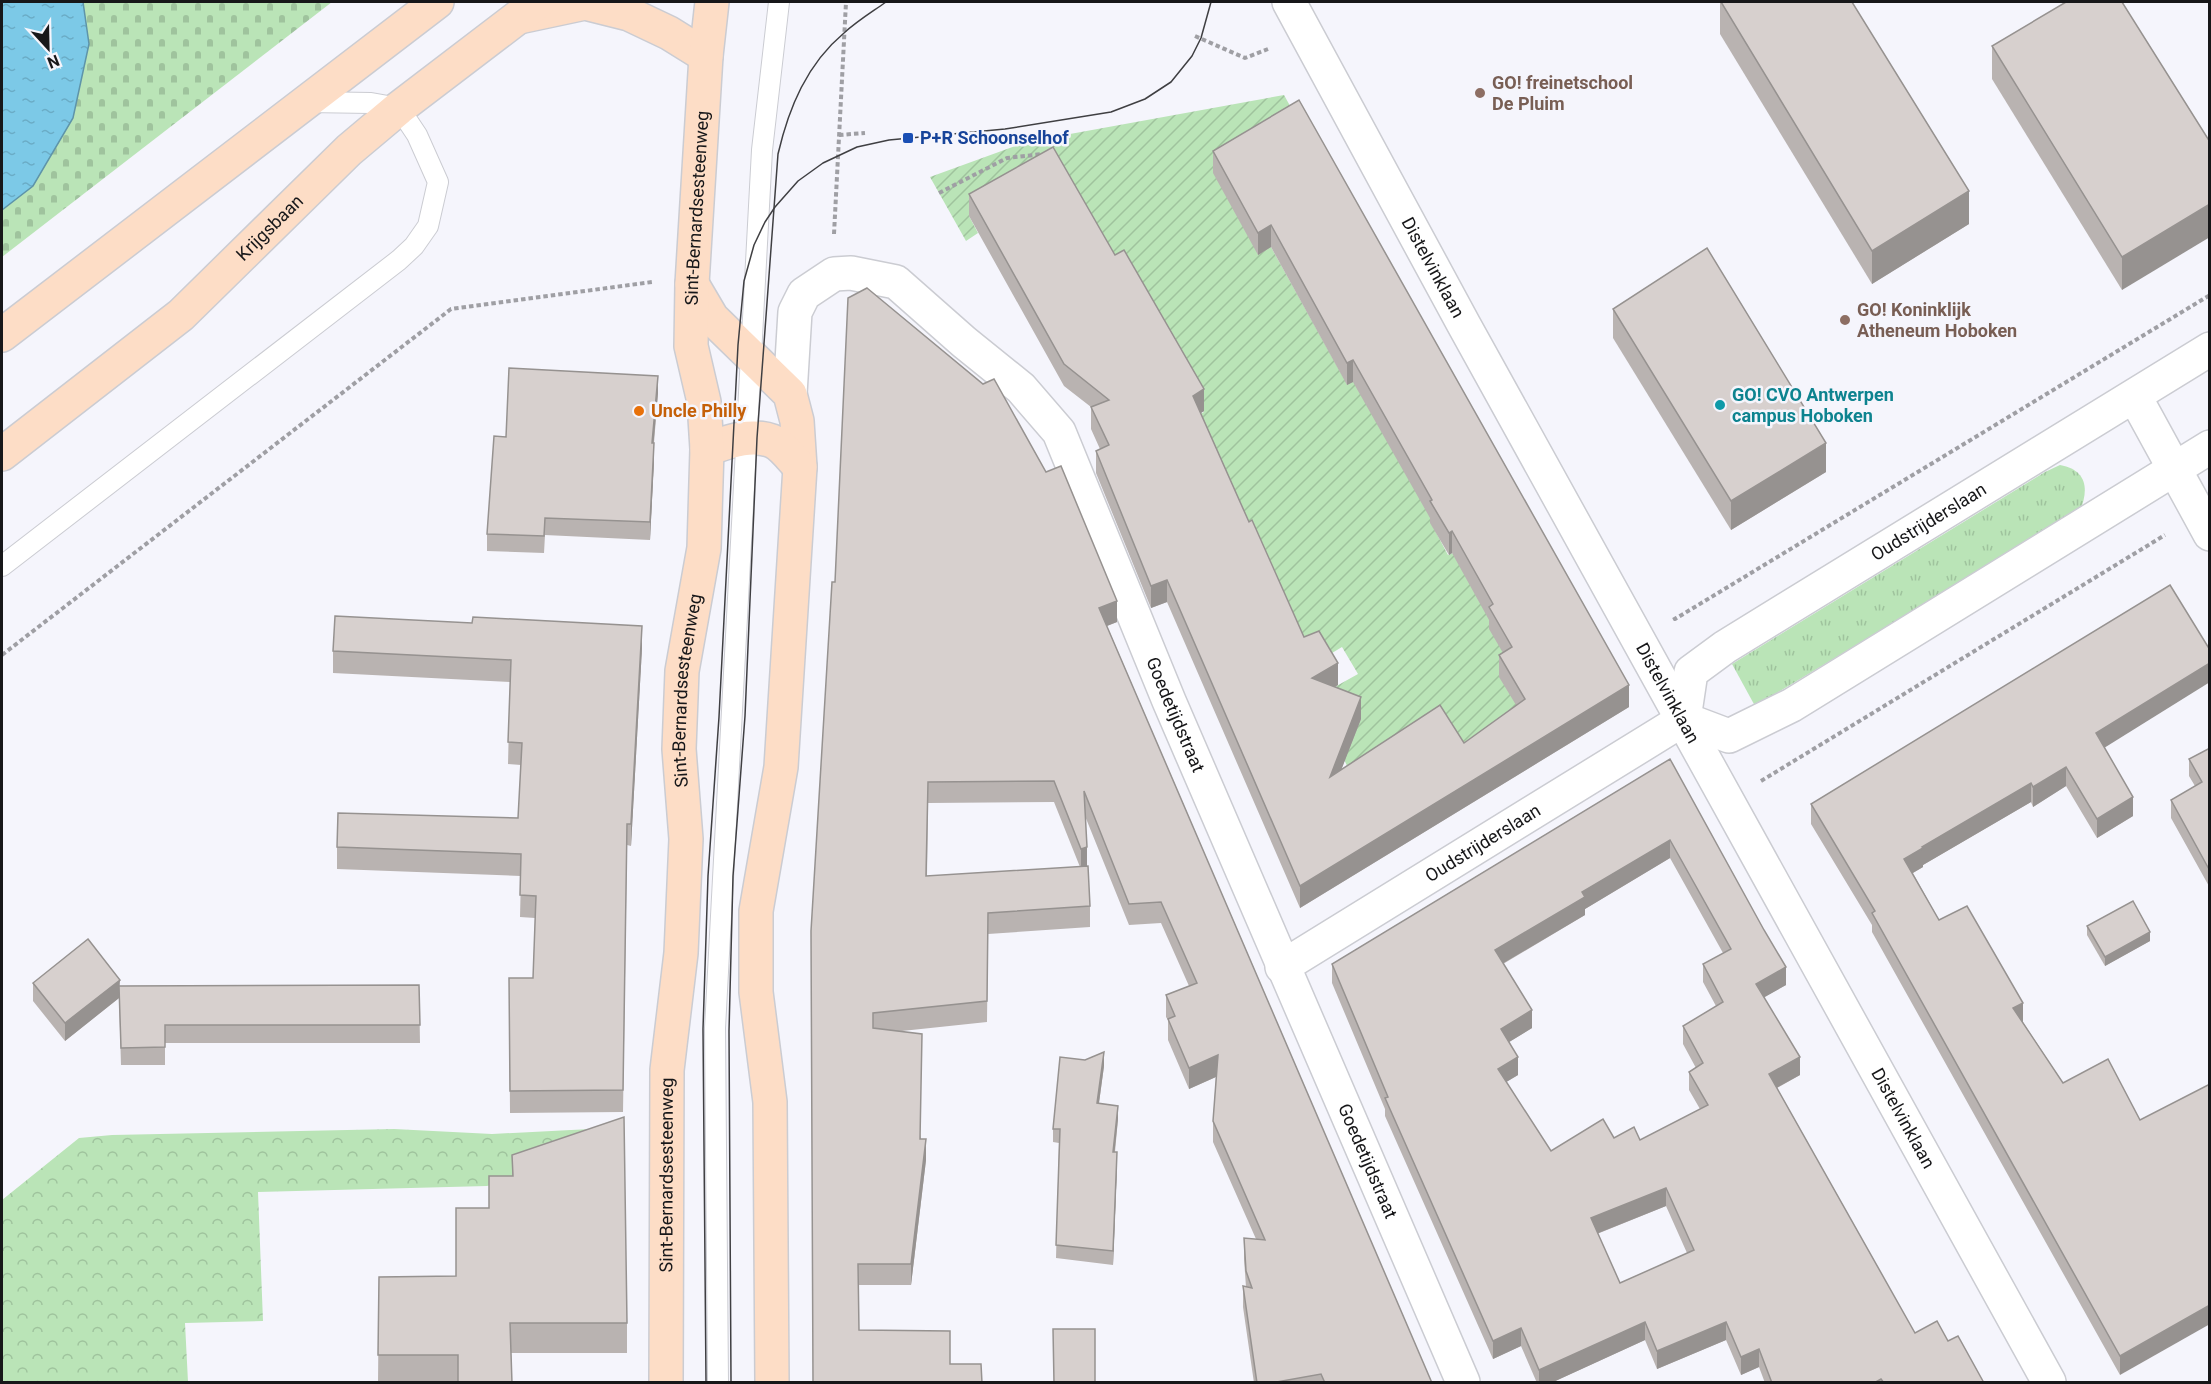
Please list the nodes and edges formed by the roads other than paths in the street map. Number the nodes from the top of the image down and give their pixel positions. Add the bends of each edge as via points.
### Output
1 (437, 2) edge
2 (712, 2) edge
3 (779, 2) edge
4 (1289, 2) edge
5 (528, 9) edge
6 (706, 57) junction
7 (305, 102) junction
8 (399, 108) junction
9 (692, 284) junction
10 (2, 335) edge
11 (2210, 349) edge
12 (752, 356) junction
13 (790, 394) junction
14 (2135, 397) junction
15 (747, 437) junction
16 (2210, 447) edge
17 (707, 449) junction
18 (2, 454) edge
19 (800, 467) junction
20 (2173, 469) junction
21 (2204, 524) edge
22 (2, 566) edge
23 (1684, 719) junction
24 (1282, 967) junction
25 (666, 1383) edge
26 (718, 1383) edge
27 (772, 1383) edge
28 (1463, 1383) edge
29 (2049, 1383) edge

1 - 7 main road
2 - 6 main road, Sint-Bernardsesteenweg
3 - 12 lane via 762,150
4 - 23 street, Distelvinklaan
5 - 6 main road via 585,3 629,14
5 - 8 main road, Krijgsbaan
6 - 9 main road, Sint-Bernardsesteenweg
7 - 8 lane via 371,103
7 - 10 main road
8 - 18 main road, Krijgsbaan via 349,150 181,315
8 - 22 lane via 417,135 438,182 428,226 414,246
9 - 12 main road via 712,318
9 - 17 main road, Sint-Bernardsesteenweg via 691,346 704,402
11 - 14 street, Oudstrijderslaan
12 - 13 main road
12 - 15 lane
13 - 19 main road
13 - 24 street, Goedetijdstraat via 795,312 804,294 834,274 851,273 896,282 1021,388 1059,432
14 - 20 street
14 - 23 street, Oudstrijderslaan via 1725,647 1691,672
15 - 17 main road
15 - 19 main road via 773,441
15 - 26 lane via 715,1028
16 - 20 street
17 - 25 main road, Sint-Bernardsesteenweg via 704,548 682,671 679,748 686,839 681,953 667,1070
19 - 27 main road via 781,767 756,911 756,992 770,1102
20 - 21 street
20 - 23 street via 1792,705 1729,736
23 - 24 street, Oudstrijderslaan
23 - 29 street, Distelvinklaan
24 - 28 street, Goedetijdstraat

